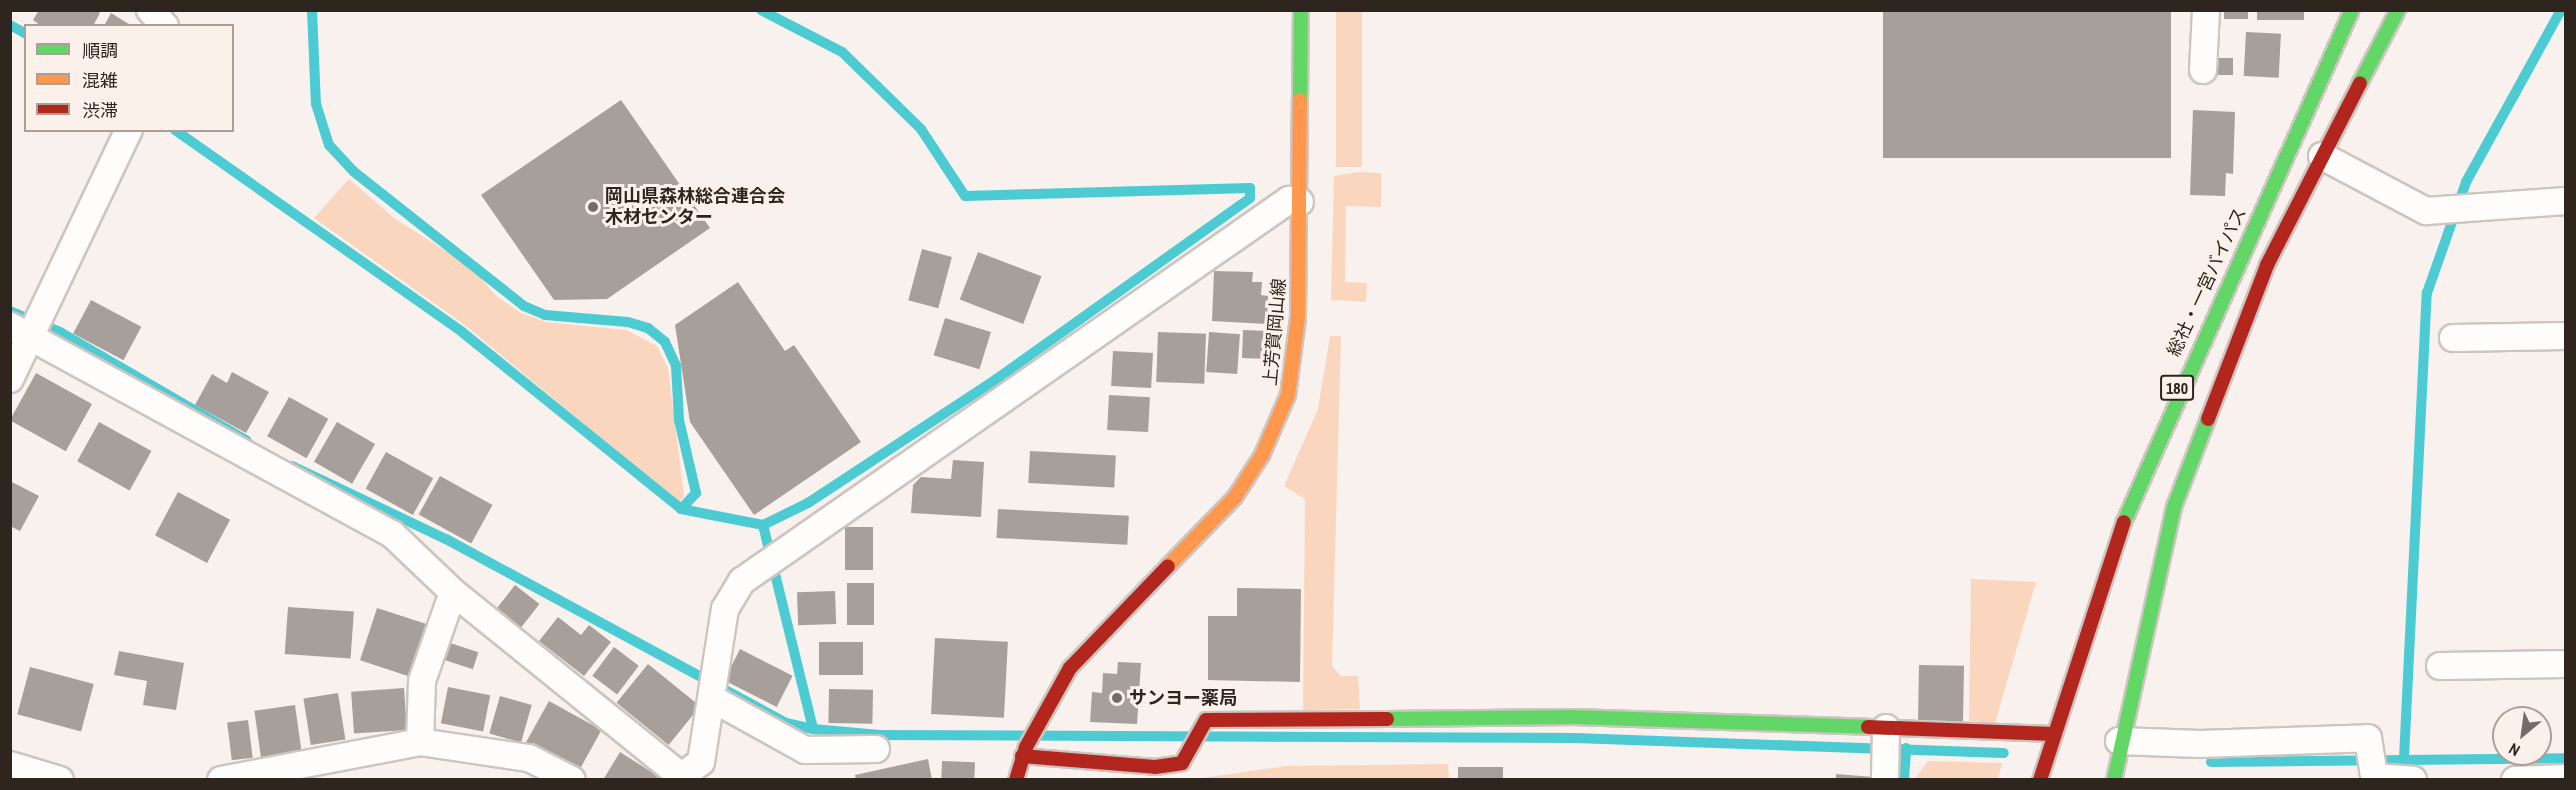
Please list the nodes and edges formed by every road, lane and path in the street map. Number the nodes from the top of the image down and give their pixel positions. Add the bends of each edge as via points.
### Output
1 (150, 10) edge
2 (1301, 10) edge
3 (2206, 10) edge
4 (2352, 10) edge
5 (2398, 10) edge
6 (163, 24) edge
7 (2203, 70) dead end
8 (128, 132) edge
9 (2322, 156) junction
10 (2565, 201) edge
11 (1300, 202) junction
12 (10, 326) edge
13 (40, 328) junction
14 (2565, 336) edge
15 (2453, 338) dead end
16 (10, 380) edge
17 (453, 592) junction
18 (2565, 664) edge
19 (2440, 666) dead end
20 (714, 689) junction
21 (2053, 734) junction
22 (2119, 741) junction
23 (420, 742) junction
24 (876, 749) dead end
25 (1024, 752) junction
26 (1886, 752) edge
27 (10, 765) edge
28 (685, 777) edge
29 (2565, 778) edge
30 (60, 780) edge
31 (221, 780) edge
32 (572, 780) edge
33 (1016, 780) edge
34 (2040, 780) edge
35 (2114, 780) edge
36 (2413, 780) edge
37 (2515, 780) edge

1 - 6 street
2 - 11 main road, 上芳賀岡山線
3 - 7 street
4 - 21 main road, 総社・一宮バイパス / 180 via 2133,494
5 - 9 main road, 180
8 - 13 street
9 - 10 street via 2426,211
9 - 22 main road, 180 via 2267,265 2174,507
11 - 20 street via 1289,200 742,581 725,609
11 - 25 main road, 上芳賀岡山線 via 1298,318 1288,395 1262,455 1202,534 1108,624 1070,668
12 - 13 street
13 - 16 street
13 - 17 street via 392,534
14 - 15 street
17 - 23 street via 422,681
17 - 28 street
18 - 19 street
20 - 24 street via 805,750
20 - 28 street via 701,762
21 - 26 main road
21 - 34 main road, 総社・一宮バイパス / 180
22 - 35 main road, 180
22 - 36 street via 2200,744 2368,738 2374,777
23 - 31 street
23 - 32 street via 529,758
25 - 26 main road via 1155,767 1182,764 1206,720 1573,717
25 - 33 main road, 上芳賀岡山線
27 - 30 street
29 - 37 street

